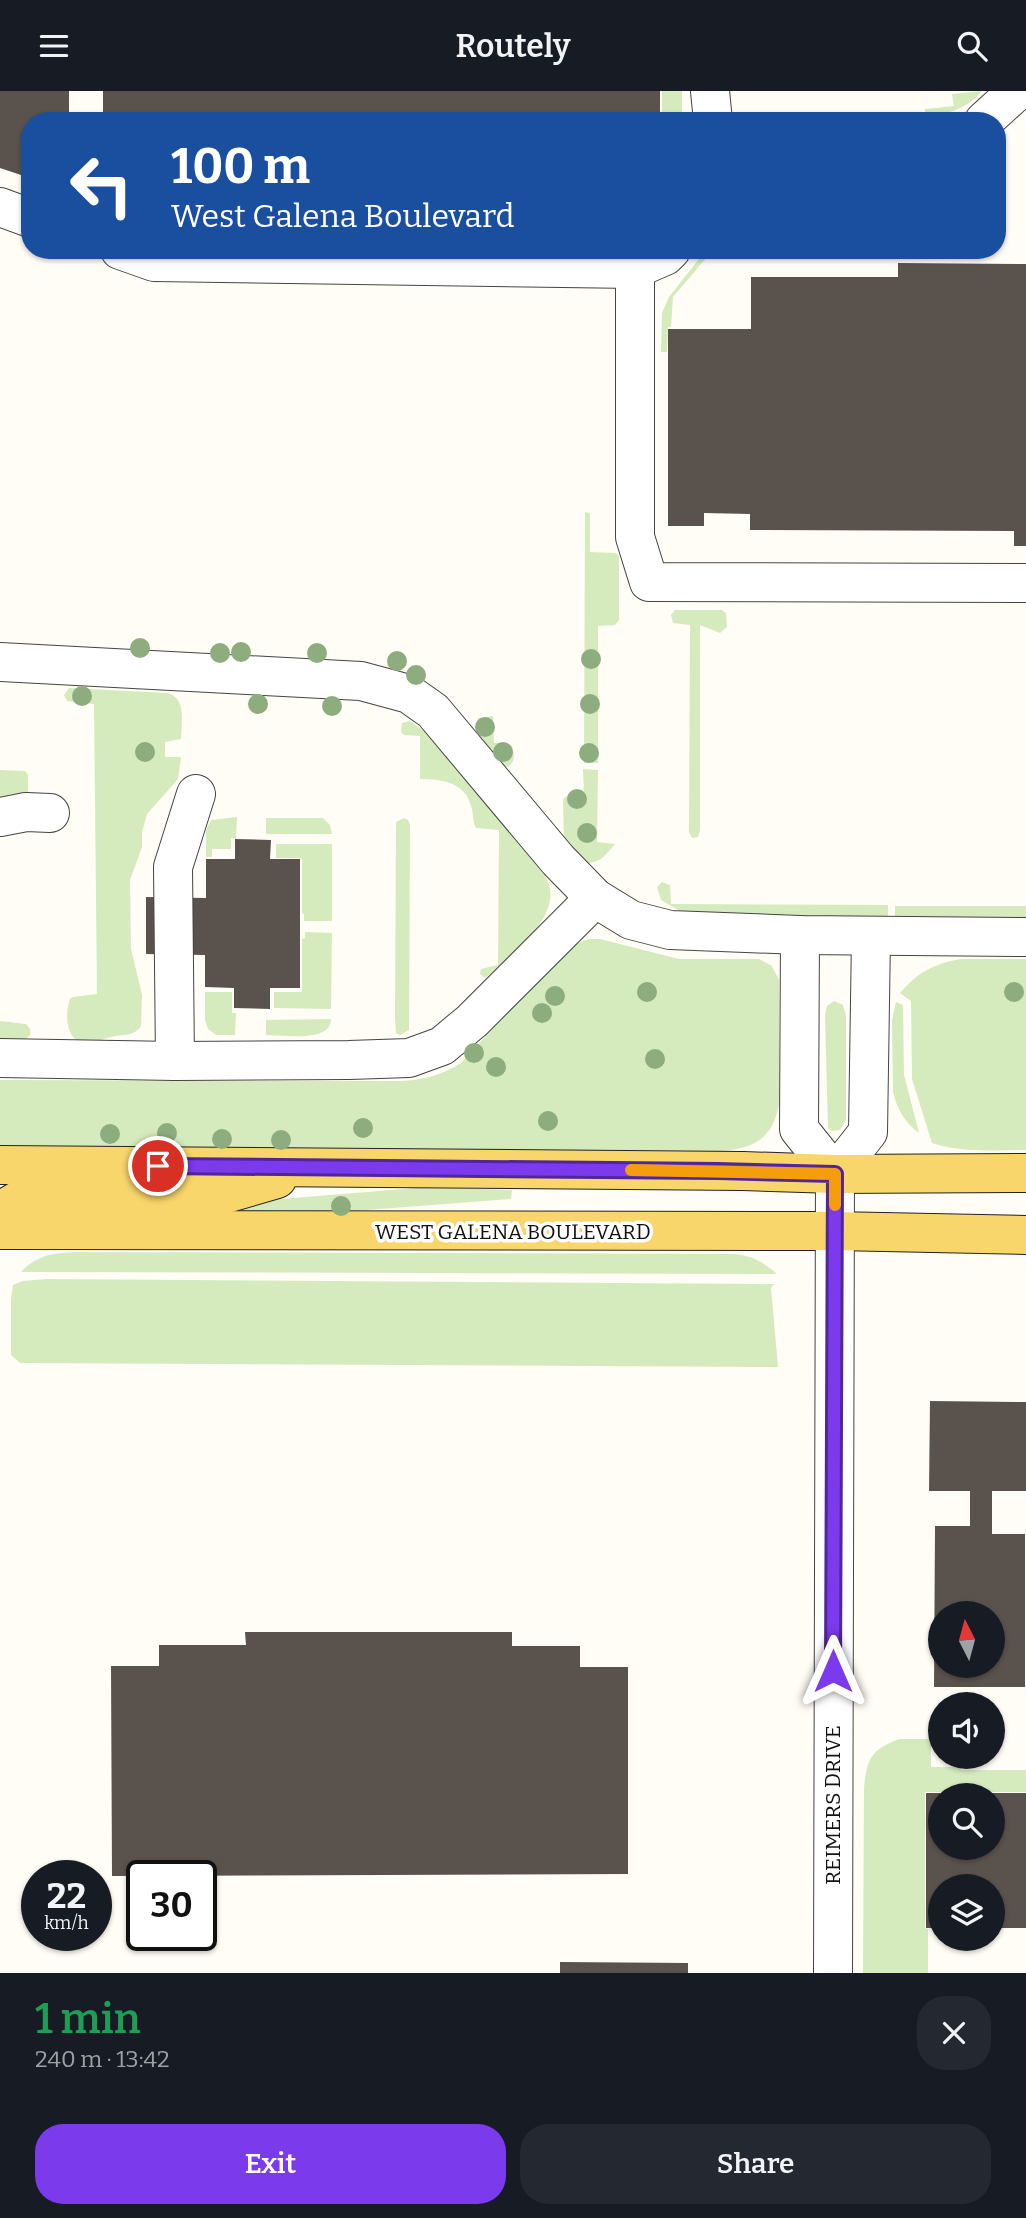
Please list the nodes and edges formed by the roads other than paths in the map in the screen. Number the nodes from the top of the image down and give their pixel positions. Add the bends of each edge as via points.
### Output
1 (710, 91) edge
2 (1017, 91) edge
3 (712, 112) edge
4 (994, 112) edge
5 (0, 207) edge
6 (21, 215) edge
7 (146, 259) edge
8 (658, 259) edge
9 (635, 269) junction
10 (1026, 583) edge
11 (0, 662) edge
12 (196, 794) dead end
13 (50, 813) dead end
14 (0, 817) edge
15 (594, 898) junction
16 (800, 935) junction
17 (871, 936) junction
18 (1026, 937) edge
19 (0, 1058) edge
20 (175, 1061) junction
21 (0, 1165) edge
22 (316, 1167) junction
23 (1026, 1173) edge
24 (835, 1174) junction
25 (0, 1211) edge
26 (0, 1230) edge
27 (835, 1231) junction
28 (1026, 1235) edge
29 (833, 1973) edge

1 - 3 street
2 - 4 street
5 - 6 street
7 - 9 street
8 - 9 street
9 - 10 street via 635,537 649,582
11 - 15 street via 362,681 409,694 433,711
12 - 20 street via 173,867
13 - 14 street
15 - 16 street via 631,920 670,930
15 - 20 street via 442,1046 409,1058
16 - 17 street
16 - 24 street via 799,1129
17 - 18 street
17 - 24 street via 868,1132
19 - 20 street
21 - 22 main road
22 - 24 main road
22 - 25 main road via 222,1195 22,1198
23 - 24 main road
24 - 27 street, REIMERS DRIVE
26 - 27 main road, WEST GALENA BOULEVARD
27 - 28 main road, WEST GALENA BOULEVARD
27 - 29 street, REIMERS DRIVE

